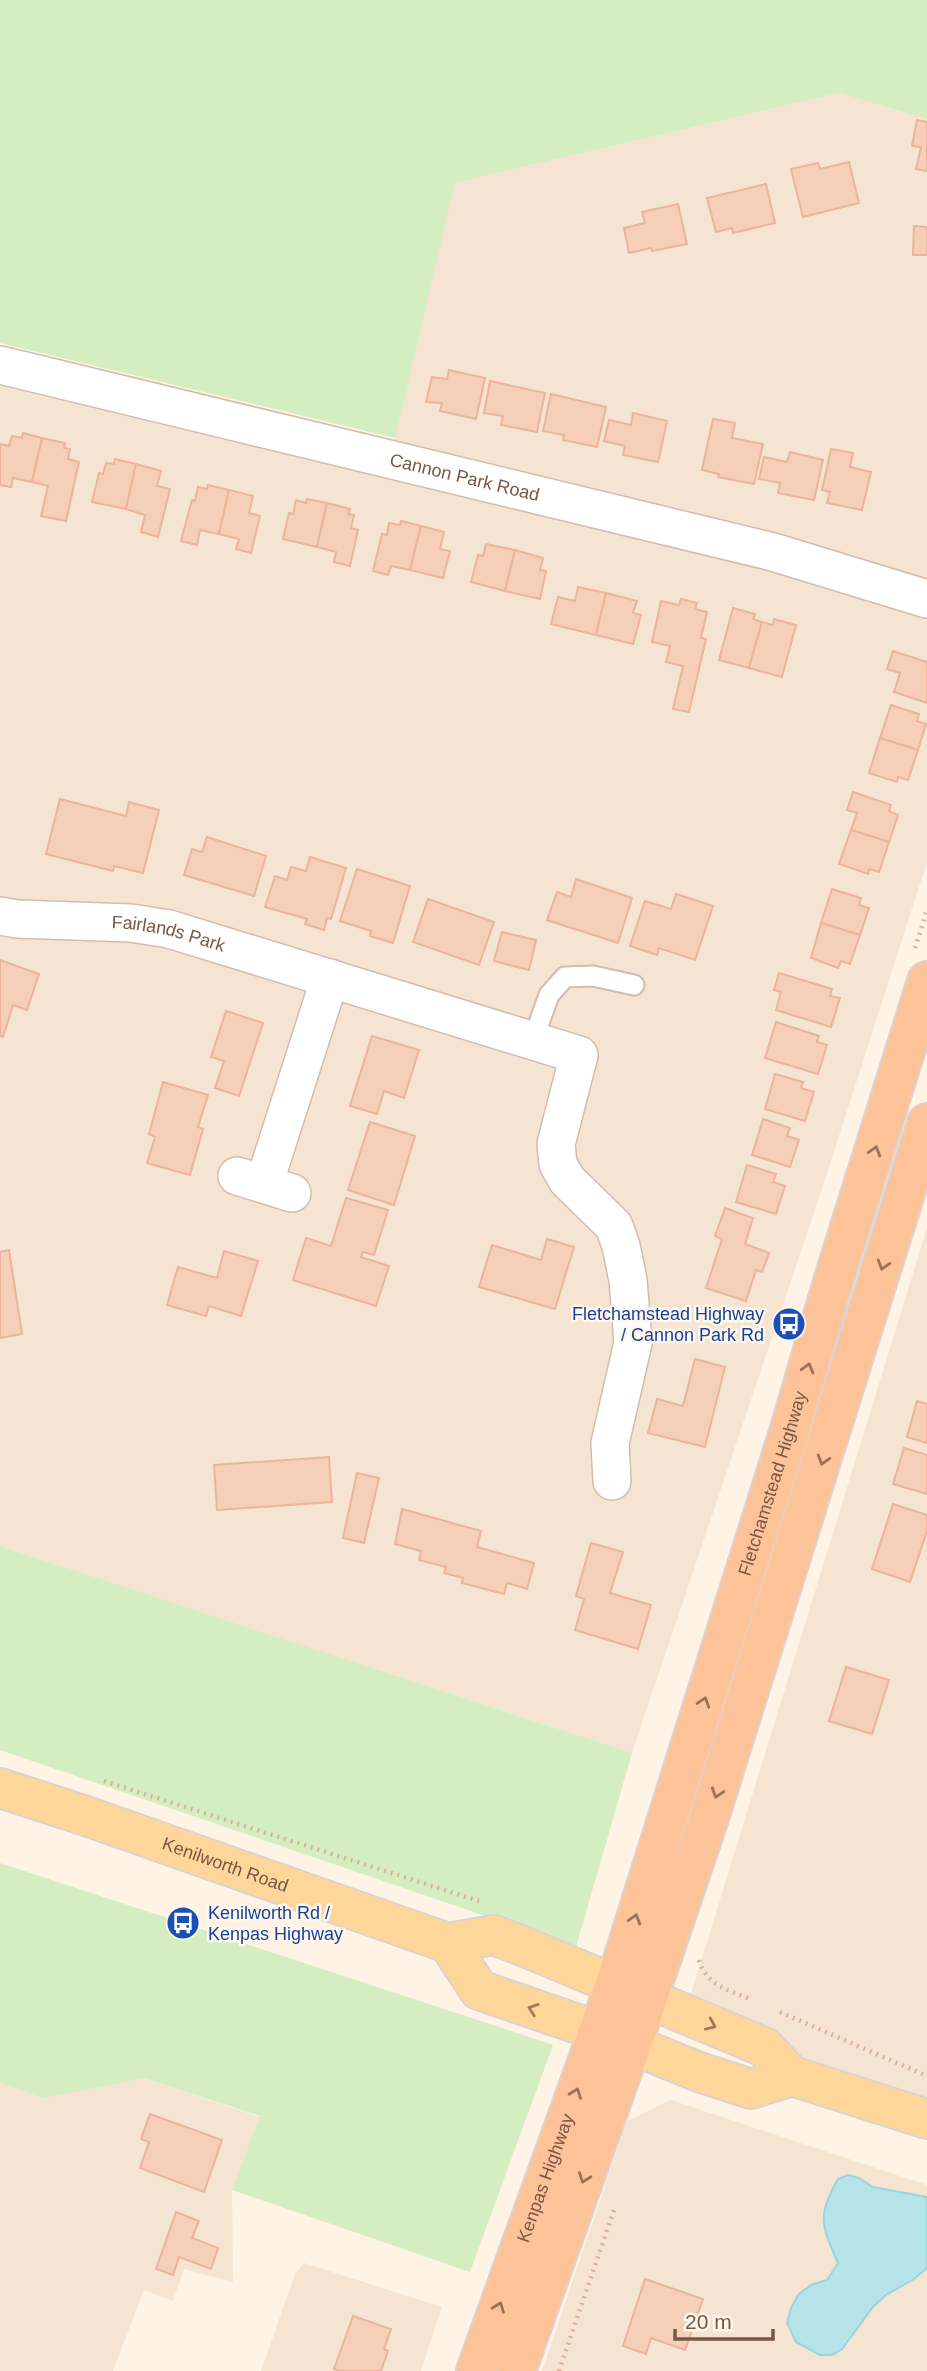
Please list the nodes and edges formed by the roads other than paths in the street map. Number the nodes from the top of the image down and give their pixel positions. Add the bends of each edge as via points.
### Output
1 (0, 365) edge
2 (927, 599) edge
3 (0, 916) edge
4 (330, 978) junction
5 (927, 981) edge
6 (634, 985) dead end
7 (533, 1040) junction
8 (927, 1123) edge
9 (264, 1185) dead end
10 (915, 1203) edge
11 (612, 1481) dead end
12 (0, 1788) edge
13 (448, 1943) junction
14 (632, 1991) junction
15 (615, 2038) junction
16 (792, 2076) junction
17 (927, 2119) edge
18 (476, 2371) edge
19 (516, 2371) edge

1 - 2 street, Cannon Park Road via 762,549
3 - 4 street, Fairlands Park via 169,929
4 - 7 street, Fairlands Park
4 - 9 street
14 -> 5 highway, Fletchamstead Highway via 832,1285
6 - 7 lane via 593,976 565,977 548,995
7 - 11 street, Fairlands Park via 579,1055 556,1144 558,1164 567,1180 614,1226 628,1280 633,1343 611,1443
8 - 10 highway
10 -> 14 highway via 792,1558
12 - 13 main road, Kenilworth Road
13 - 14 main road, Kenilworth Road via 494,1935
15 -> 13 main road via 479,1990
14 - 15 highway, Kenpas Highway
14 -> 16 main road, Kenilworth Road via 764,2047
15 - 16 main road via 751,2089
18 -> 15 highway, Kenpas Highway
15 -> 19 highway, Kenpas Highway
16 - 17 main road, Kenilworth Road

